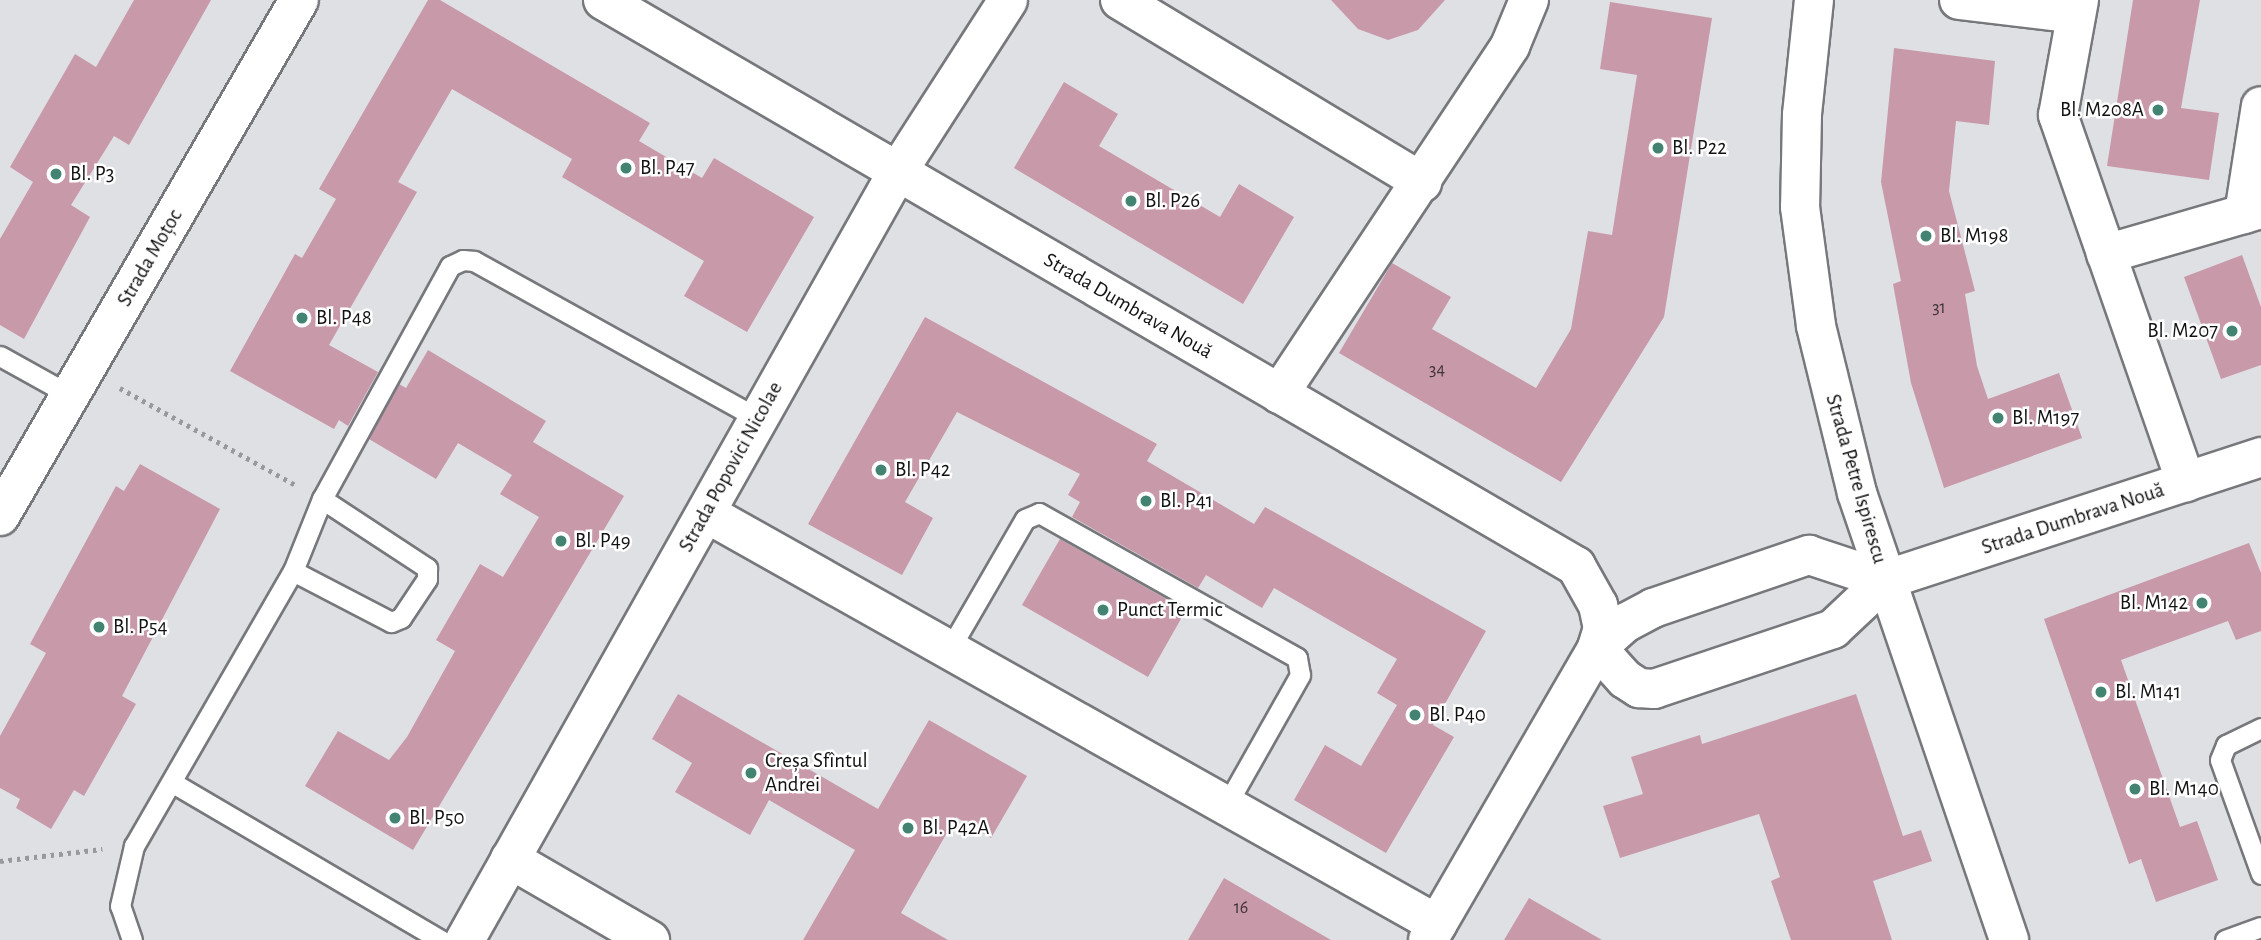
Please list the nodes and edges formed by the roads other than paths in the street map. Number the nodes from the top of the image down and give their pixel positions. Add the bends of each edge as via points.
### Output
1 (299, 0) edge
2 (603, 0) edge
3 (1007, 0) edge
4 (1121, 0) edge
5 (1529, 0) edge
6 (1814, 0) edge
7 (1959, 0) edge
8 (2077, 7) edge
9 (2261, 106) edge
10 (898, 171) junction
11 (1422, 182) junction
12 (2253, 211) edge
13 (2106, 254) junction
14 (0, 356) edge
15 (78, 382) junction
16 (1279, 394) junction
17 (759, 419) junction
18 (2261, 457) edge
19 (2186, 482) junction
20 (321, 499) junction
21 (706, 513) junction
22 (0, 516) edge
23 (293, 571) junction
24 (1885, 580) junction
25 (1597, 648) junction
26 (949, 650) junction
27 (2261, 728) edge
28 (173, 783) junction
29 (1226, 806) junction
30 (510, 859) junction
31 (2261, 874) edge
32 (2261, 927) edge
33 (1433, 932) edge
34 (132, 940) edge
35 (441, 940) edge
36 (465, 940) edge
37 (650, 940) edge
38 (2009, 940) edge
39 (2225, 940) edge

1 - 15 street, Strada Moțoc
2 - 10 street, Strada Dumbrava Nouă
3 - 10 street, Strada Popovici Nicolae
4 - 11 street
5 - 11 street via 1510,46
6 - 24 street, Strada Petre Ispirescu via 1802,115 1800,207 1806,271 1857,493
7 - 8 street
8 - 13 street via 2058,115
9 - 12 street
10 - 16 street, Strada Dumbrava Nouă
10 - 17 street, Strada Popovici Nicolae
11 - 16 street
12 - 13 street
13 - 19 street
14 - 15 lane
15 - 22 street, Strada Moțoc
16 - 25 street, Strada Dumbrava Nouă via 1576,566 1598,605 1603,628
17 - 20 lane via 474,261 463,260 450,267
17 - 21 street, Strada Popovici Nicolae
18 - 19 street, Strada Dumbrava Nouă
19 - 24 street, Strada Dumbrava Nouă
20 - 23 lane
20 - 23 lane via 418,559 427,568 427,579 401,618 391,622
21 - 26 street
21 - 30 street, Strada Popovici Nicolae
23 - 28 lane
24 - 25 street via 1809,555 1653,608 1625,622
24 - 25 street, Strada Dumbrava Nouă via 1833,629 1654,689 1632,683
24 - 38 street, Strada Petre Ispirescu
25 - 33 street
26 - 29 street
26 - 29 lane via 1025,519 1039,513 1238,625 1297,659 1300,666
27 - 31 lane via 2225,745 2220,760
28 - 34 lane via 134,846 120,906
28 - 35 lane
29 - 33 street
30 - 36 street, Strada Popovici Nicolae
30 - 37 street
32 - 39 lane

